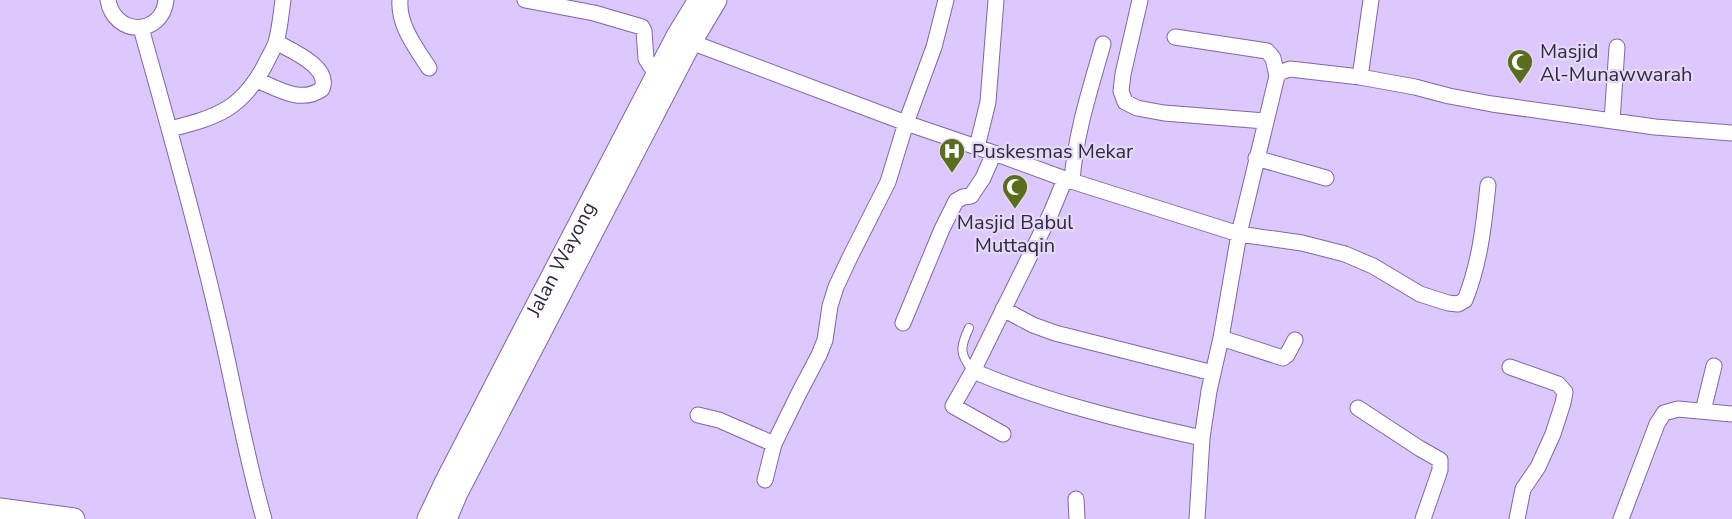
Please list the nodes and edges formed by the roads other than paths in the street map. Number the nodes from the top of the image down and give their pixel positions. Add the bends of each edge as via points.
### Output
1 (108, 0) edge
2 (166, 0) edge
3 (283, 0) edge
4 (400, 0) edge
5 (525, 0) edge
6 (699, 0) edge
7 (716, 0) edge
8 (946, 0) edge
9 (996, 0) edge
10 (1140, 0) edge
11 (1371, 0) edge
12 (141, 28) junction
13 (1175, 37) dead end
14 (684, 39) junction
15 (276, 42) junction
16 (1103, 44) dead end
17 (1617, 47) dead end
18 (429, 69) dead end
19 (657, 75) junction
20 (1276, 76) junction
21 (1360, 76) junction
22 (256, 80) junction
23 (1265, 121) junction
24 (1612, 121) junction
25 (906, 123) junction
26 (170, 129) junction
27 (1732, 133) edge
28 (977, 147) junction
29 (994, 153) junction
30 (1256, 158) junction
31 (1326, 178) dead end
32 (1068, 179) junction
33 (1488, 184) dead end
34 (1239, 234) junction
35 (1003, 309) junction
36 (903, 323) dead end
37 (969, 328) dead end
38 (1221, 338) junction
39 (1295, 340) dead end
40 (1714, 366) dead end
41 (1510, 367) dead end
42 (973, 371) junction
43 (1213, 373) junction
44 (1358, 408) dead end
45 (1703, 411) junction
46 (1732, 414) edge
47 (698, 415) dead end
48 (1003, 434) dead end
49 (1202, 438) junction
50 (774, 444) junction
51 (765, 480) dead end
52 (1076, 499) dead end
53 (0, 509) edge
54 (39, 517) edge
55 (74, 519) edge
56 (264, 519) edge
57 (428, 519) edge
58 (446, 519) edge
59 (1077, 519) edge
60 (1197, 519) edge
61 (1423, 519) edge
62 (1517, 519) edge
63 (1621, 519) edge

1 - 12 street via 109,8 121,23
2 - 12 street via 160,17
3 - 15 street
4 - 18 street via 406,30
5 - 19 street via 642,27 646,58
6 - 14 street, Jalan Wayong
7 - 14 street, Jalan Wayong
8 - 25 street via 934,47
9 - 28 street via 988,102
10 - 23 street via 1123,74 1121,91 1125,102 1164,113
11 - 21 street
12 - 26 street
13 - 20 street via 1267,51 1273,58
14 - 19 street, Jalan Wayong
14 - 25 street
14 - 58 street, Jalan Wayong
15 - 22 street
15 - 22 street via 321,72 322,89 310,95 290,94
16 - 32 street
17 - 24 street
19 - 57 street, Jalan Wayong
20 - 21 street via 1290,69
20 - 23 street
21 - 24 street via 1460,98
22 - 26 street via 225,111
23 - 30 street
24 - 27 street
25 - 28 street
25 - 50 street via 888,182 836,287 819,355
26 - 56 street via 217,310
28 - 29 street
29 - 32 street
29 - 36 street via 976,190 956,201
30 - 31 street
30 - 34 street
32 - 34 street
32 - 35 street
33 - 34 street via 1473,280 1465,300 1458,304 1420,294 1345,254
34 - 38 street
35 - 42 street
35 - 43 street via 1055,333
37 - 42 lane via 962,356
38 - 39 street via 1282,358
38 - 43 street
40 - 45 street
41 - 62 street via 1558,384 1565,392 1553,434 1523,489
42 - 48 street via 953,406
42 - 49 street via 1088,410
43 - 49 street
44 - 61 street via 1440,460
45 - 46 street
45 - 63 street via 1678,409 1664,413
47 - 50 street
49 - 60 street
50 - 51 street
52 - 59 street
53 - 54 street
54 - 55 street

